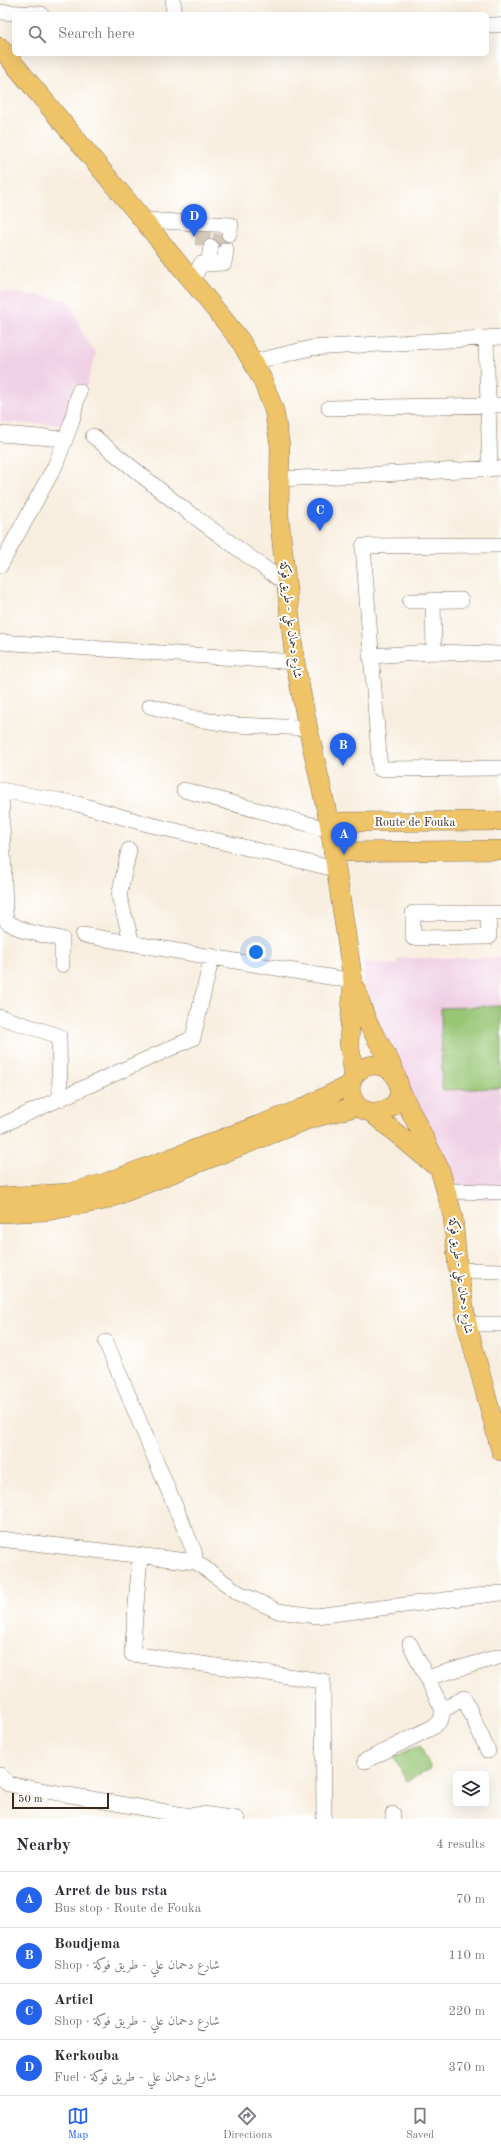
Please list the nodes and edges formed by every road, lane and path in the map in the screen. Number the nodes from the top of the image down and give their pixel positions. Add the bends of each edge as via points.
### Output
1 (173, 0) edge
2 (0, 12) edge
3 (174, 12) edge
4 (12, 13) edge
5 (489, 25) edge
6 (501, 25) edge
7 (0, 47) edge
8 (143, 220) junction
9 (215, 228) dead end
10 (216, 254) dead end
11 (192, 280) junction
12 (501, 337) edge
13 (486, 338) junction
14 (253, 362) junction
15 (79, 391) dead end
16 (494, 405) edge
17 (329, 408) dead end
18 (0, 434) edge
19 (93, 436) dead end
20 (65, 439) junction
21 (495, 469) edge
22 (280, 480) junction
23 (6, 544) edge
24 (501, 545) edge
25 (0, 566) edge
26 (286, 583) junction
27 (433, 600) junction
28 (461, 600) dead end
29 (410, 601) dead end
30 (0, 642) edge
31 (434, 652) junction
32 (501, 654) edge
33 (370, 656) junction
34 (295, 662) junction
35 (150, 706) dead end
36 (308, 728) junction
37 (501, 768) edge
38 (0, 790) edge
39 (184, 790) dead end
40 (501, 821) edge
41 (330, 826) junction
42 (130, 850) dead end
43 (501, 850) edge
44 (334, 860) junction
45 (495, 913) edge
46 (83, 935) dead end
47 (132, 943) junction
48 (212, 956) junction
49 (62, 965) dead end
50 (353, 981) junction
51 (0, 1017) edge
52 (352, 1080) junction
53 (398, 1082) junction
54 (60, 1100) junction
55 (365, 1110) junction
56 (0, 1126) edge
57 (440, 1170) junction
58 (446, 1191) junction
59 (501, 1192) edge
60 (0, 1198) edge
61 (0, 1213) edge
62 (458, 1270) junction
63 (501, 1271) edge
64 (467, 1324) junction
65 (501, 1324) edge
66 (106, 1342) dead end
67 (494, 1406) edge
68 (501, 1451) edge
69 (0, 1539) edge
70 (140, 1556) junction
71 (196, 1562) junction
72 (501, 1593) edge
73 (410, 1644) dead end
74 (501, 1656) edge
75 (427, 1678) junction
76 (443, 1710) junction
77 (488, 1751) dead end
78 (365, 1761) dead end
79 (0, 1775) edge
80 (189, 1818) edge
81 (237, 1819) edge
82 (324, 1819) edge

1 - 3 street
2 - 4 street
5 - 6 street
7 - 8 main road, شارع دحمان علي - طريق فوكة
8 - 9 street
8 - 11 main road, شارع دحمان علي - طريق فوكة
10 - 11 street via 200,264
11 - 14 main road, شارع دحمان علي - طريق فوكة via 240,340
12 - 13 street
13 - 14 street via 311,348
13 - 16 street
14 - 22 main road, شارع دحمان علي - طريق فوكة via 274,410 280,446
15 - 20 street
16 - 17 street
16 - 21 street
18 - 20 street
19 - 26 street via 176,503
20 - 23 street via 54,466
21 - 22 street
22 - 26 main road, شارع دحمان علي - طريق فوكة via 280,516
23 - 25 street
24 - 33 street via 363,546
26 - 34 main road, شارع دحمان علي - طريق فوكة
27 - 28 street
27 - 29 street
27 - 31 street
30 - 34 street
31 - 32 street
31 - 33 street
33 - 37 street via 380,769
34 - 36 main road, شارع دحمان علي - طريق فوكة
35 - 36 street via 197,719 234,725
36 - 41 main road, شارع دحمان علي - طريق فوكة
38 - 44 street via 78,804 143,823
38 - 49 street via 7,922 25,931 62,940
39 - 41 street
40 - 41 main road, Route de Fouka
41 - 44 main road, شارع دحمان علي - طريق فوكة
42 - 47 street via 119,896
43 - 44 main road
44 - 50 main road, شارع دحمان علي - طريق فوكة
45 - 45 street via 489,937 413,938 413,913
46 - 47 street
47 - 48 street
48 - 50 street
48 - 54 street via 193,1038
50 - 52 main road, شارع دحمان علي - طريق فوكة via 349,1042
50 - 53 main road, شارع دحمان علي - طريق فوكة via 367,1021
51 - 54 street via 59,1036
52 - 53 main road via 367,1066 375,1064 383,1066
52 - 55 main road via 350,1092
52 - 60 main road via 300,1110 105,1183 70,1193
53 - 55 main road via 394,1104 381,1113
53 - 57 main road, شارع دحمان علي - طريق فوكة
54 - 56 street
55 - 57 main road
55 - 61 main road via 309,1119 105,1200 47,1211
57 - 58 main road, شارع دحمان علي - طريق فوكة
58 - 59 street
58 - 62 main road, شارع دحمان علي - طريق فوكة via 453,1217
62 - 63 street
62 - 64 main road, شارع دحمان علي - طريق فوكة
64 - 65 street
64 - 67 main road, شارع دحمان علي - طريق فوكة
66 - 71 street via 194,1551
67 - 68 main road, شارع دحمان علي - طريق فوكة
69 - 70 street
70 - 71 street
70 - 82 street via 132,1654 323,1681
71 - 72 street via 239,1593 278,1611 316,1616
73 - 75 street
74 - 75 street
75 - 76 street
76 - 77 street via 464,1698
76 - 78 street via 441,1719 435,1726
79 - 80 street via 8,1784
80 - 81 street via 203,1814

